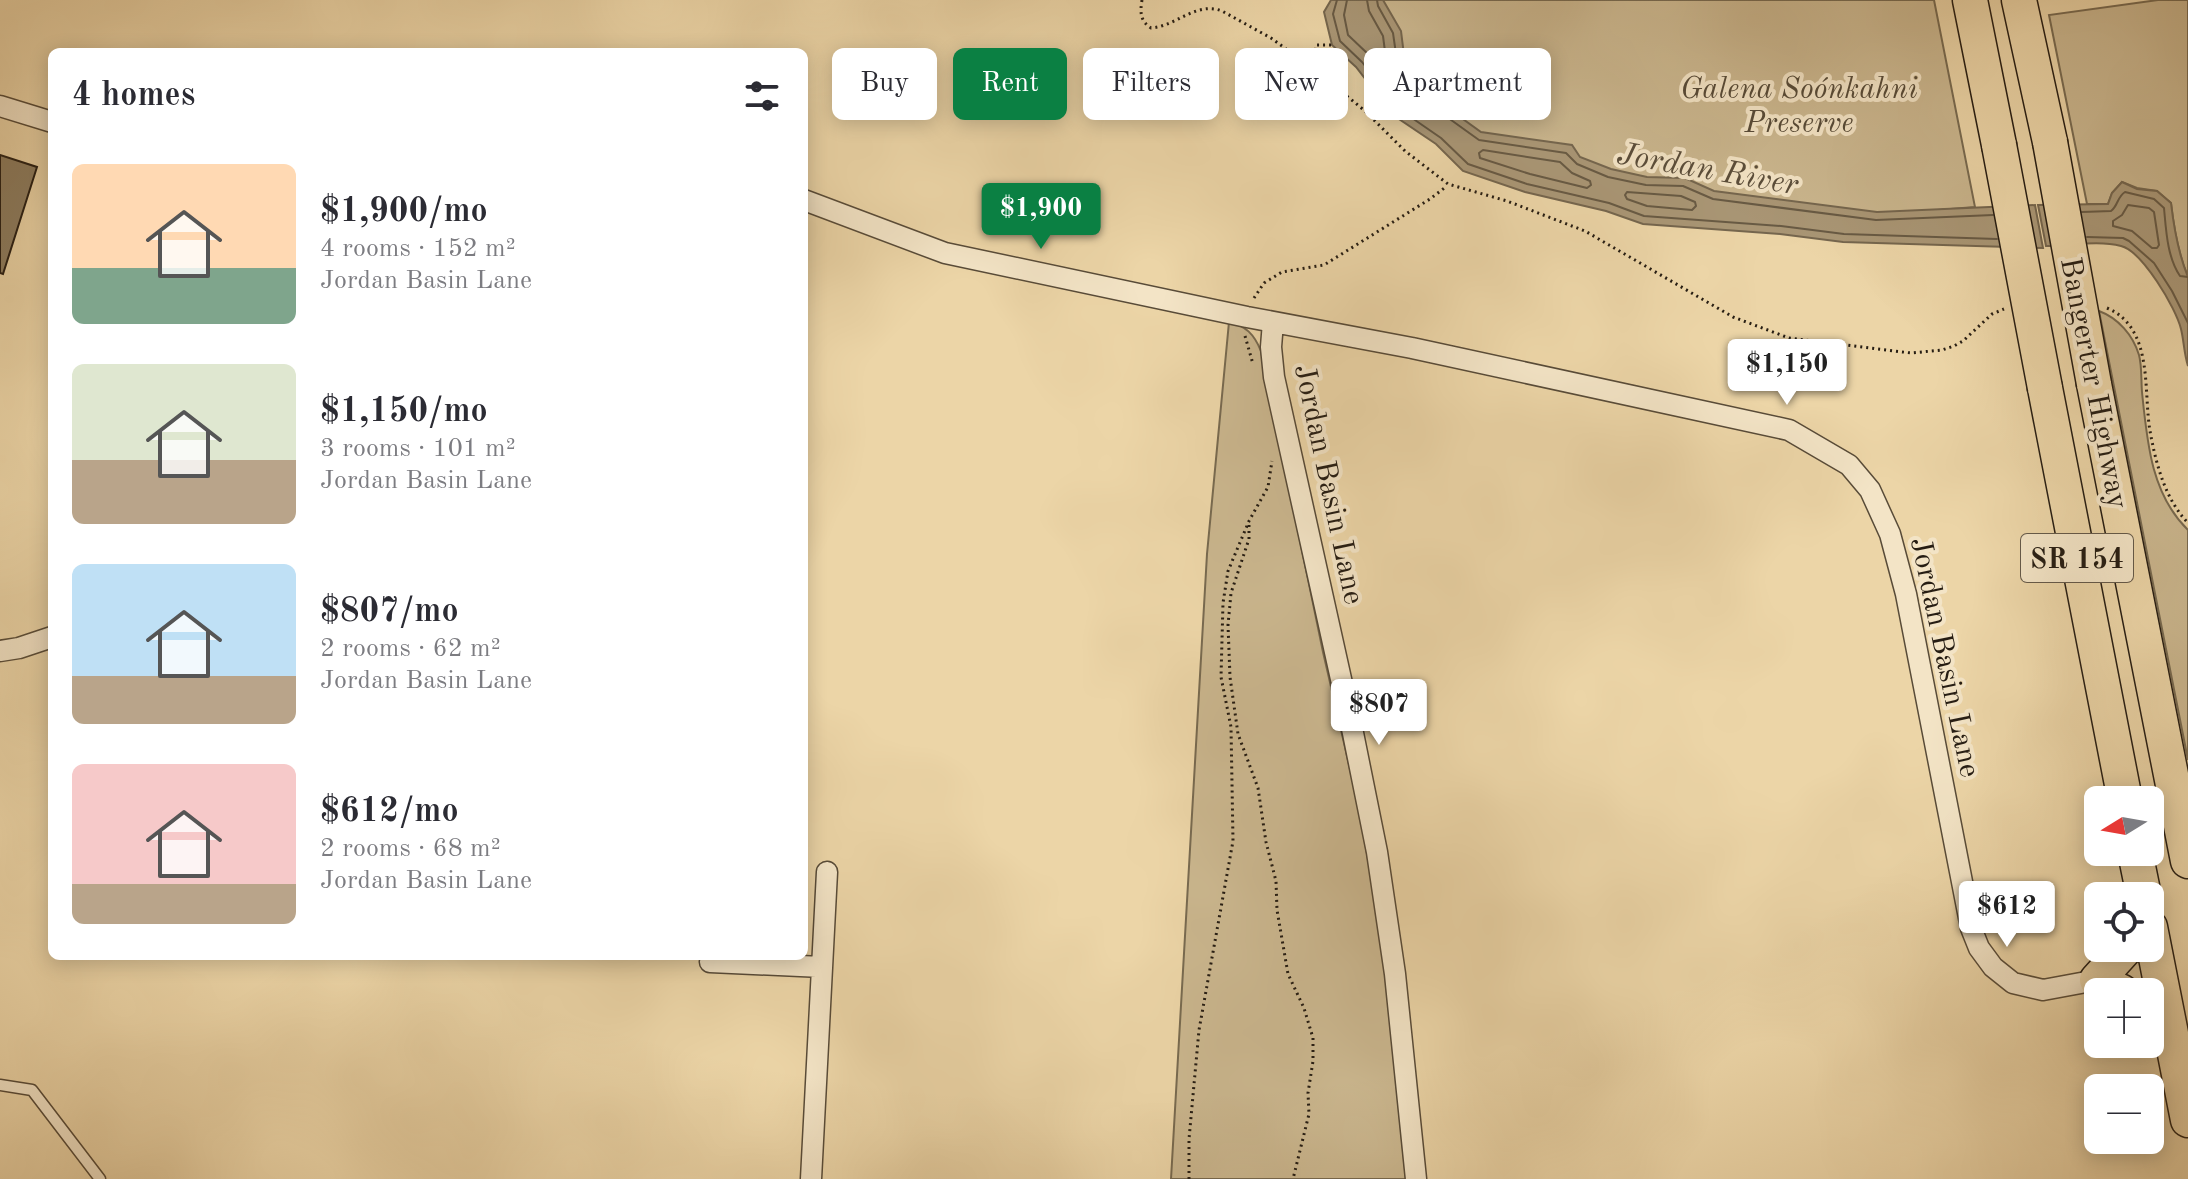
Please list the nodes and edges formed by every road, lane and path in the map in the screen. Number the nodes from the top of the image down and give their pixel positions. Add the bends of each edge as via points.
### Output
1 (1142, 0) edge
2 (1970, 0) edge
3 (2019, 0) edge
4 (1332, 45) dead end
5 (1284, 48) edge
6 (1316, 48) edge
7 (1348, 98) edge
8 (0, 106) edge
9 (48, 121) edge
10 (1448, 184) junction
11 (808, 202) edge
12 (1252, 300) dead end
13 (2101, 306) dead end
14 (2004, 309) dead end
15 (1273, 322) junction
16 (1268, 487) dead end
17 (1249, 521) junction
18 (2188, 523) edge
19 (48, 638) edge
20 (0, 651) edge
21 (2122, 786) edge
22 (2188, 861) edge
23 (827, 872) dead end
24 (710, 962) dead end
25 (2157, 962) edge
26 (822, 967) junction
27 (2084, 988) edge
28 (2164, 1031) edge
29 (2173, 1042) junction
30 (0, 1085) edge
31 (2188, 1120) edge
32 (100, 1179) edge
33 (811, 1179) edge
34 (1189, 1179) edge
35 (1293, 1179) edge
36 (1416, 1179) edge

1 - 5 path via 1141,16 1151,28 1215,8
2 - 21 highway, Bangerter Highway / SR 154, bridge
3 - 22 highway, Bangerter Highway / SR 154, bridge
4 - 6 path
7 - 10 path
8 - 9 street
10 - 12 path via 1324,265 1282,272 1264,283
10 - 14 path via 1585,231 1733,317 1789,338 1894,352 1942,350 1963,341
11 - 15 street, Jordan Basin Lane via 945,253
13 - 18 path via 2124,318 2140,343 2161,475
15 - 27 street, Jordan Basin Lane via 1789,430 1849,465 1870,490 1890,534 1979,948 2013,983 2043,990
15 - 36 street, Jordan Basin Lane via 1274,377 1377,852
16 - 17 path
17 - 34 path via 1228,571 1223,603 1221,677 1231,727 1233,841 1199,1030
17 - 35 path via 1249,539 1231,593 1230,677 1238,734 1258,788 1288,974 1313,1038 1309,1114
19 - 20 street
23 - 26 street
24 - 26 street
25 - 29 highway
26 - 33 street
28 - 29 highway
29 - 31 highway
30 - 32 lane via 32,1090

